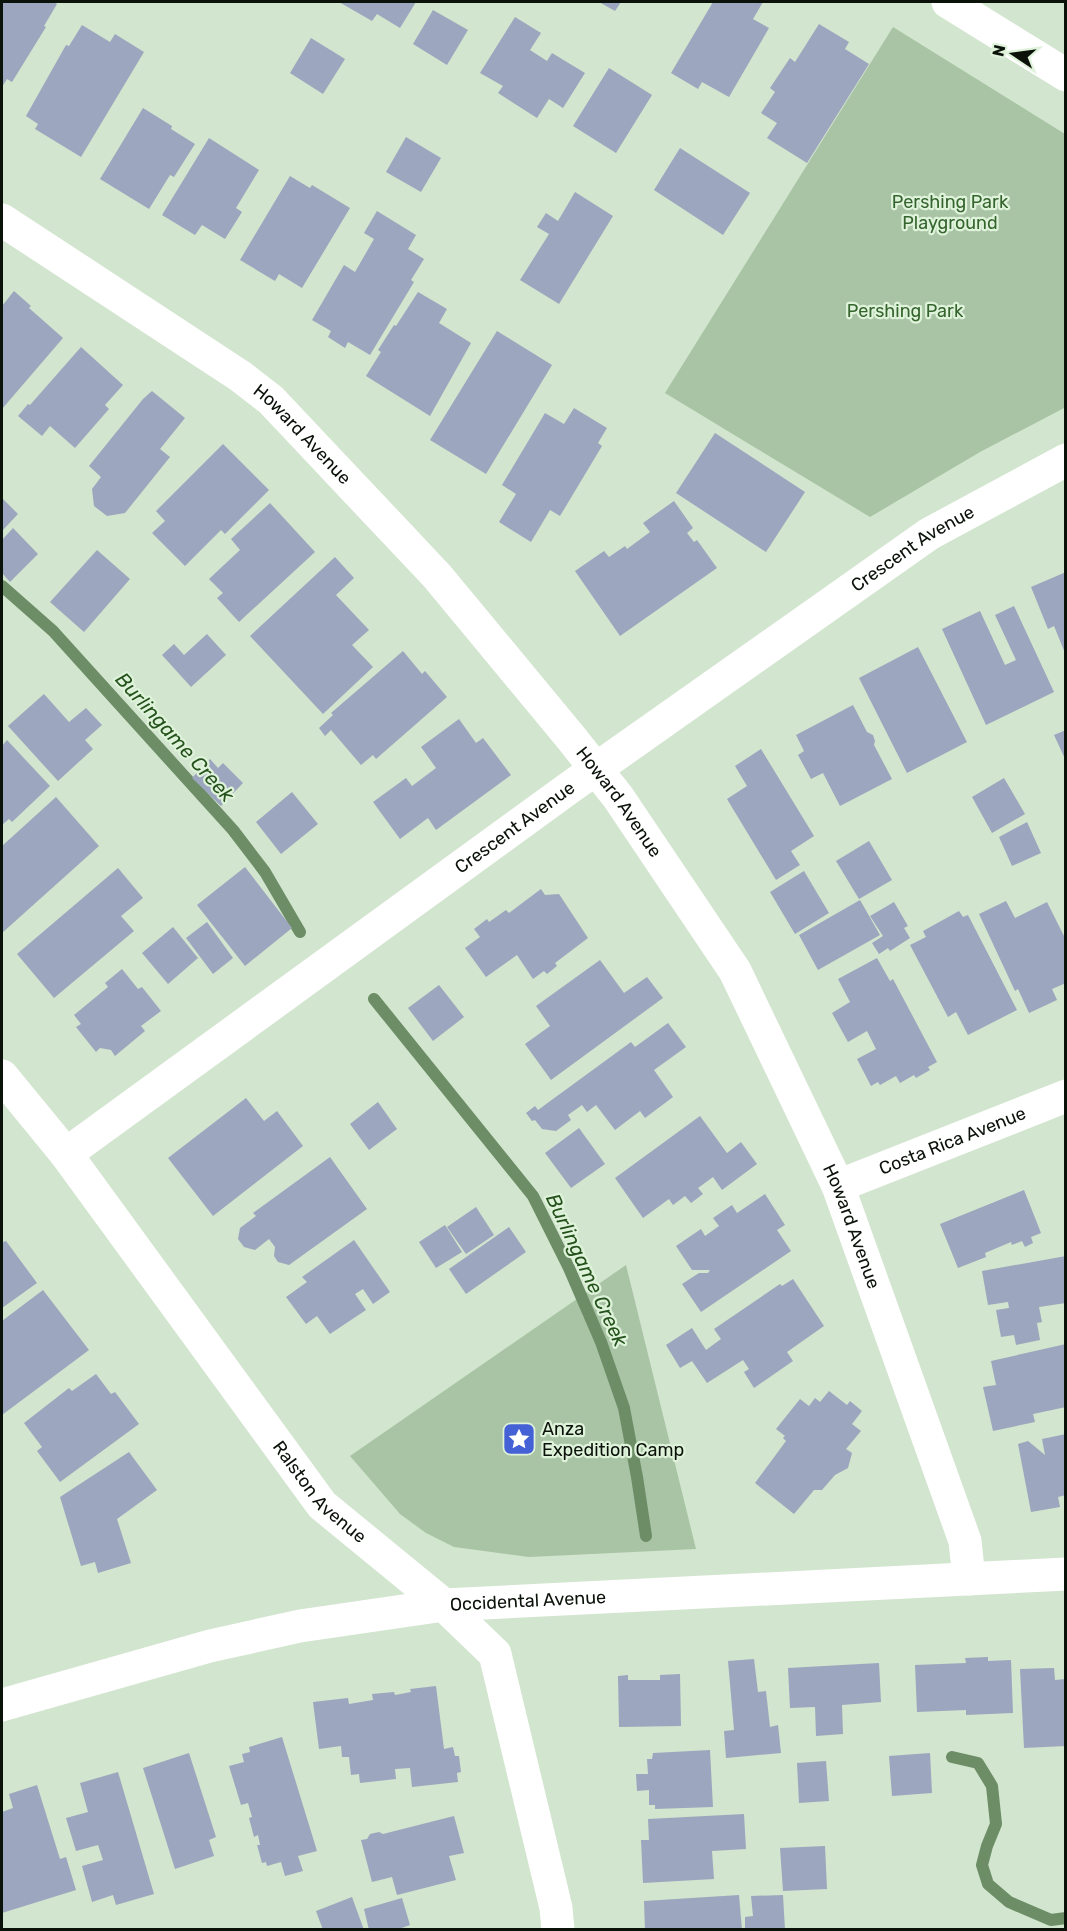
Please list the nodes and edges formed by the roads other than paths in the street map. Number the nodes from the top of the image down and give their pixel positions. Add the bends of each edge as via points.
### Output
1 (948, 2) edge
2 (1065, 75) edge
3 (2, 220) edge
4 (1065, 460) edge
5 (596, 769) junction
6 (2, 1076) edge
7 (1065, 1096) edge
8 (66, 1154) junction
9 (838, 1186) junction
10 (1065, 1574) edge
11 (969, 1579) junction
12 (444, 1605) junction
13 (2, 1705) edge
14 (558, 1929) edge

1 - 2 street
3 - 5 street, Howard Avenue via 271,400 437,576
4 - 5 street, Crescent Avenue via 929,534
5 - 8 street, Crescent Avenue
5 - 9 street, Howard Avenue via 735,971
6 - 8 street, Ralston Avenue
7 - 9 street, Costa Rica Avenue
8 - 12 street, Ralston Avenue via 322,1505
9 - 11 street, Howard Avenue via 965,1541
10 - 11 street, Occidental Avenue
11 - 12 street, Occidental Avenue
12 - 13 street, Occidental Avenue via 300,1626 210,1646
12 - 14 street, Ralston Avenue via 495,1654

